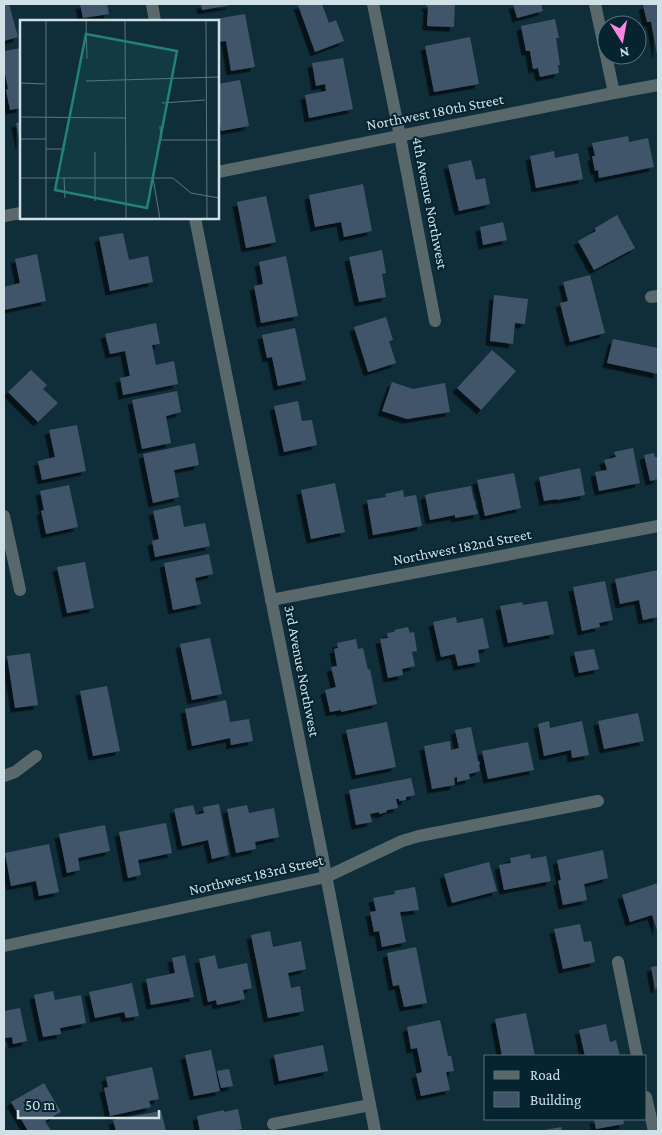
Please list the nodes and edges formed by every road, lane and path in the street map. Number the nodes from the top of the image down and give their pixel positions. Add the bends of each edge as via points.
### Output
1 (152, 4) edge
2 (373, 4) edge
3 (595, 4) edge
4 (155, 20) edge
5 (658, 85) edge
6 (614, 93) junction
7 (400, 136) junction
8 (219, 172) edge
9 (20, 213) edge
10 (4, 216) edge
11 (195, 219) edge
12 (435, 321) dead end
13 (4, 516) edge
14 (658, 526) edge
15 (20, 590) dead end
16 (271, 600) junction
17 (36, 756) dead end
18 (4, 776) edge
19 (598, 802) dead end
20 (326, 878) junction
21 (4, 946) edge
22 (618, 962) dead end
23 (637, 1055) edge
24 (647, 1101) edge
25 (370, 1105) junction
26 (273, 1124) dead end
27 (375, 1131) edge
28 (654, 1131) edge

1 - 4 street
2 - 7 street, 4th Avenue Northwest
3 - 6 street
5 - 6 street, Northwest 180th Street
6 - 7 street, Northwest 180th Street
7 - 8 street, Northwest 180th Street
7 - 12 street, 4th Avenue Northwest
9 - 10 street
11 - 16 street, 3rd Avenue Northwest
13 - 15 street
14 - 16 street, Northwest 182nd Street
16 - 20 street, 3rd Avenue Northwest
17 - 18 street
19 - 20 street, Northwest 183rd Street via 419,836
20 - 21 street, Northwest 183rd Street
20 - 25 street, 3rd Avenue Northwest
22 - 23 street
24 - 28 street
25 - 26 street
25 - 27 street, 3rd Avenue Northwest

